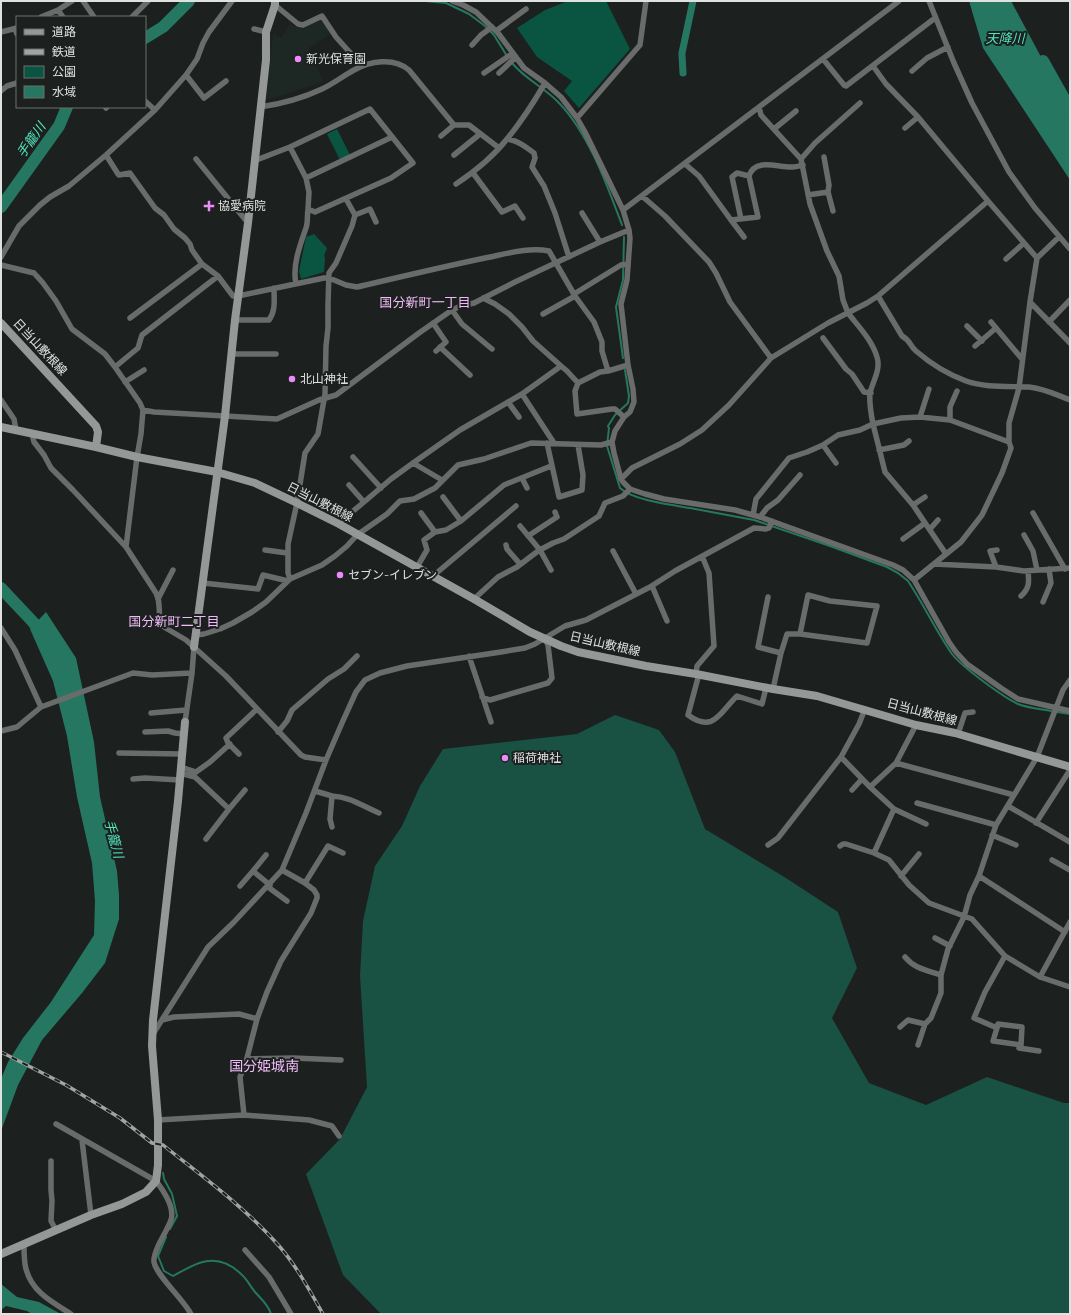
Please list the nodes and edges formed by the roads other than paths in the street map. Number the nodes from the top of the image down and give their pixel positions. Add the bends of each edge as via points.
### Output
1 (72, 1) edge
2 (83, 1) edge
3 (148, 1) edge
4 (232, 1) edge
5 (452, 1) edge
6 (646, 1) edge
7 (899, 1) edge
8 (929, 1) edge
9 (275, 3) edge
10 (526, 9) dead end
11 (58, 10) junction
12 (44, 16) edge
13 (62, 16) edge
14 (93, 16) edge
15 (133, 16) edge
16 (935, 18) junction
17 (254, 29) dead end
18 (494, 29) junction
19 (16, 30) edge
20 (1, 32) edge
21 (266, 32) junction
22 (472, 44) dead end
23 (948, 48) junction
24 (514, 56) junction
25 (823, 59) junction
26 (362, 66) junction
27 (873, 66) junction
28 (914, 67) dead end
29 (484, 73) dead end
30 (500, 73) dead end
31 (186, 75) junction
32 (226, 81) dead end
33 (16, 83) edge
34 (545, 84) junction
35 (1, 90) edge
36 (146, 102) edge
37 (860, 103) dead end
38 (260, 107) junction
39 (759, 107) junction
40 (155, 110) junction
41 (796, 110) dead end
42 (918, 117) junction
43 (577, 118) junction
44 (454, 125) junction
45 (905, 128) dead end
46 (774, 129) junction
47 (480, 134) junction
48 (441, 136) dead end
49 (392, 137) junction
50 (507, 139) junction
51 (290, 147) junction
52 (499, 148) junction
53 (106, 155) junction
54 (454, 155) dead end
55 (824, 158) dead end
56 (196, 159) dead end
57 (254, 161) junction
58 (802, 162) junction
59 (684, 164) junction
60 (473, 173) junction
61 (749, 176) junction
62 (306, 178) junction
63 (456, 184) dead end
64 (828, 192) junction
65 (808, 195) junction
66 (642, 196) junction
67 (346, 199) junction
68 (988, 201) junction
69 (308, 209) junction
70 (623, 210) junction
71 (833, 211) dead end
72 (582, 213) dead end
73 (355, 214) junction
74 (523, 218) dead end
75 (741, 219) junction
76 (731, 220) junction
77 (376, 222) dead end
78 (248, 223) junction
79 (629, 230) junction
80 (744, 237) dead end
81 (1059, 237) junction
82 (600, 242) junction
83 (1024, 243) junction
84 (1070, 249) edge
85 (1, 257) edge
86 (569, 257) junction
87 (1037, 258) junction
88 (1006, 259) dead end
89 (556, 263) junction
90 (202, 264) junction
91 (1, 265) edge
92 (625, 265) junction
93 (218, 276) junction
94 (329, 278) junction
95 (296, 284) junction
96 (274, 288) junction
97 (575, 295) junction
98 (238, 296) junction
99 (878, 296) junction
100 (482, 298) junction
101 (1070, 300) edge
102 (1030, 302) junction
103 (452, 310) junction
104 (848, 313) junction
105 (543, 314) dead end
106 (130, 318) dead end
107 (235, 320) junction
108 (991, 322) dead end
109 (1049, 322) junction
110 (1, 323) edge
111 (433, 323) junction
112 (967, 326) dead end
113 (996, 328) junction
114 (823, 338) dead end
115 (982, 341) junction
116 (1070, 343) edge
117 (975, 346) dead end
118 (492, 349) dead end
119 (231, 353) junction
120 (276, 354) dead end
121 (771, 358) junction
122 (1022, 358) junction
123 (628, 365) junction
124 (561, 366) junction
125 (115, 367) junction
126 (144, 370) dead end
127 (608, 371) junction
128 (470, 375) dead end
129 (125, 382) junction
130 (578, 383) junction
131 (1019, 388) junction
132 (929, 389) dead end
133 (957, 391) dead end
134 (870, 393) junction
135 (522, 394) junction
136 (324, 399) junction
137 (1, 400) edge
138 (1070, 400) edge
139 (508, 402) junction
140 (143, 410) junction
141 (225, 416) junction
142 (623, 416) junction
143 (519, 417) dead end
144 (920, 417) junction
145 (950, 420) junction
146 (873, 424) junction
147 (1, 427) edge
148 (16, 430) junction
149 (32, 434) junction
150 (909, 441) dead end
151 (612, 442) junction
152 (1008, 442) junction
153 (547, 443) junction
154 (554, 443) junction
155 (578, 445) junction
156 (823, 445) junction
157 (96, 447) junction
158 (879, 450) junction
159 (137, 457) junction
160 (353, 457) dead end
161 (413, 463) junction
162 (836, 463) dead end
163 (551, 466) junction
164 (217, 472) junction
165 (800, 475) dead end
166 (522, 478) junction
167 (621, 479) junction
168 (442, 480) junction
169 (349, 485) dead end
170 (381, 488) junction
171 (527, 488) dead end
172 (629, 490) junction
173 (443, 497) dead end
174 (926, 497) dead end
175 (364, 502) junction
176 (297, 503) junction
177 (913, 505) junction
178 (516, 506) dead end
179 (421, 512) dead end
180 (555, 512) dead end
181 (1033, 514) dead end
182 (753, 515) junction
183 (760, 517) junction
184 (461, 520) junction
185 (938, 520) dead end
186 (925, 523) junction
187 (339, 524) junction
188 (770, 524) junction
189 (520, 526) dead end
190 (930, 529) junction
191 (436, 532) junction
192 (357, 534) junction
193 (1024, 535) dead end
194 (528, 536) junction
195 (903, 539) dead end
196 (506, 545) dead end
197 (126, 547) junction
198 (265, 550) dead end
199 (540, 550) junction
200 (997, 550) dead end
201 (613, 551) dead end
202 (288, 553) junction
203 (946, 554) junction
204 (702, 556) junction
205 (520, 564) junction
206 (934, 564) junction
207 (417, 567) junction
208 (996, 567) junction
209 (1049, 569) junction
210 (1068, 569) edge
211 (173, 570) dead end
212 (551, 570) dead end
213 (1037, 570) junction
214 (1028, 571) junction
215 (433, 576) junction
216 (289, 580) junction
217 (914, 580) junction
218 (203, 583) junction
219 (652, 586) junction
220 (636, 594) junction
221 (1021, 596) dead end
222 (768, 597) dead end
223 (158, 599) junction
224 (474, 599) junction
225 (1043, 602) dead end
226 (667, 621) dead end
227 (1, 628) edge
228 (800, 634) junction
229 (196, 635) junction
230 (545, 638) junction
231 (194, 647) junction
232 (781, 653) junction
233 (357, 656) dead end
234 (469, 656) junction
235 (192, 673) junction
236 (697, 674) junction
237 (1070, 680) edge
238 (770, 689) junction
239 (482, 696) junction
240 (43, 706) junction
241 (1056, 708) junction
242 (257, 709) junction
243 (865, 709) junction
244 (186, 710) junction
245 (1070, 711) edge
246 (973, 712) dead end
247 (151, 713) dead end
248 (185, 722) joint
249 (491, 722) dead end
250 (916, 725) junction
251 (1, 731) edge
252 (145, 732) dead end
253 (278, 732) junction
254 (184, 734) junction
255 (958, 734) junction
256 (230, 744) junction
257 (119, 753) dead end
258 (182, 754) junction
259 (239, 754) dead end
260 (841, 757) junction
261 (1037, 757) junction
262 (326, 760) junction
263 (896, 763) junction
264 (1070, 768) edge
265 (180, 773) junction
266 (862, 778) junction
267 (133, 779) dead end
268 (870, 787) junction
269 (245, 790) dead end
270 (852, 790) dead end
271 (315, 791) junction
272 (1014, 795) junction
273 (332, 796) junction
274 (917, 803) dead end
275 (1008, 806) junction
276 (894, 808) junction
277 (229, 809) junction
278 (379, 813) dead end
279 (1036, 823) junction
280 (926, 824) dead end
281 (996, 825) junction
282 (332, 827) dead end
283 (992, 835) junction
284 (206, 839) dead end
285 (1070, 842) edge
286 (768, 845) dead end
287 (1016, 845) dead end
288 (840, 846) dead end
289 (343, 853) dead end
290 (874, 853) junction
291 (918, 854) dead end
292 (266, 855) dead end
293 (1052, 860) dead end
294 (282, 870) junction
295 (1070, 870) edge
296 (252, 871) junction
297 (901, 876) junction
298 (979, 876) junction
299 (305, 883) junction
300 (240, 886) dead end
301 (269, 886) junction
302 (287, 901) dead end
303 (964, 917) junction
304 (1070, 922) edge
305 (1066, 932) junction
306 (935, 938) dead end
307 (950, 946) junction
308 (1006, 956) junction
309 (904, 957) dead end
310 (941, 974) junction
311 (1040, 976) junction
312 (1070, 987) edge
313 (162, 1020) junction
314 (257, 1020) junction
315 (925, 1024) junction
316 (900, 1027) dead end
317 (997, 1028) junction
318 (153, 1034) junction
319 (918, 1045) dead end
320 (1021, 1045) junction
321 (1039, 1051) dead end
322 (247, 1059) junction
323 (341, 1060) dead end
324 (244, 1115) junction
325 (158, 1120) junction
326 (56, 1124) dead end
327 (339, 1136) dead end
328 (82, 1140) junction
329 (51, 1161) dead end
330 (156, 1181) junction
331 (90, 1215) junction
332 (56, 1230) junction
333 (22, 1245) junction
334 (245, 1250) dead end
335 (1, 1254) edge
336 (71, 1314) edge
337 (191, 1314) edge
338 (291, 1314) edge

1 - 11 street
2 - 14 street
3 - 15 street
4 - 31 street via 209,32 197,59
5 - 18 street via 476,12
6 - 43 street via 640,45
7 - 25 street
8 - 16 street
9 - 21 main road
9 - 26 street via 298,24 322,16 336,37
10 - 18 street
11 - 12 street
11 - 13 street
16 - 23 street
16 - 27 street
17 - 21 street
18 - 22 street via 481,35
18 - 24 street
19 - 20 street
21 - 38 main road via 266,60
23 - 28 street
23 - 81 street via 972,102 1009,172
24 - 29 street via 504,59
24 - 30 street
24 - 34 street via 524,68
25 - 27 street via 844,86
25 - 39 street
26 - 38 street via 320,90 284,103
26 - 44 street via 390,61 404,66
27 - 42 street via 886,84
31 - 32 street via 204,98
31 - 40 street
33 - 35 street
34 - 43 street via 561,97
34 - 50 street
36 - 40 street
37 - 58 street via 815,142
38 - 57 main road
39 - 46 street via 761,115
39 - 59 street
40 - 53 street
41 - 46 street
42 - 45 street
42 - 68 street
43 - 70 street
44 - 47 street via 467,124
44 - 48 street
46 - 58 street
47 - 52 street
47 - 54 street
49 - 51 street via 370,109
49 - 62 street
49 - 67 street via 413,164 391,178
50 - 52 street
50 - 86 street via 527,147 534,153 532,167 544,186
51 - 57 street
51 - 62 street
52 - 60 street
53 - 85 street via 40,205 19,226
53 - 90 street via 119,175 130,173 155,208 164,214 174,229 190,244
55 - 64 street
56 - 78 street
57 - 78 main road
58 - 61 street via 793,167 762,164 754,168
58 - 65 street
59 - 66 street
59 - 76 street via 699,176
60 - 63 street
60 - 74 street via 502,212 515,206
61 - 75 street via 758,217
61 - 75 street via 738,173 732,176
62 - 69 street via 309,192
64 - 65 street
64 - 71 street
65 - 104 street via 827,251 839,276
66 - 70 street
66 - 121 street via 709,262 730,302
67 - 69 street via 315,212
67 - 73 street
68 - 83 street
68 - 99 street
69 - 95 street via 297,256
70 - 79 street
72 - 82 street
73 - 77 street via 370,209
73 - 94 street
75 - 76 street
76 - 80 street
78 - 98 main road
79 - 82 street
79 - 92 street
81 - 84 street
81 - 87 street
82 - 86 street
83 - 87 street
83 - 88 street
86 - 89 street
87 - 102 street
89 - 94 street via 549,251 539,249 433,269 357,287
89 - 97 street
89 - 100 street
90 - 93 street
90 - 106 street
91 - 125 street via 34,274 56,301 69,325 105,354
92 - 97 street
92 - 123 street via 627,280 621,304
93 - 98 street via 233,296
93 - 125 street via 142,335 138,348
94 - 95 street
94 - 136 street
95 - 96 street
96 - 98 street
96 - 107 street via 274,305 270,319
97 - 105 street
97 - 127 street via 594,322 602,342
98 - 107 main road
99 - 104 street
99 - 131 street via 902,336 909,340 912,348 929,363 971,382 986,386
100 - 103 street
100 - 124 street via 509,314 533,342
101 - 109 street
102 - 109 street
102 - 122 street
103 - 111 street
103 - 118 street via 462,324
104 - 121 street
104 - 134 street via 873,345 877,357 878,366
107 - 119 main road
108 - 113 street
109 - 116 street
110 - 157 main road, 日当山敷根線 via 96,426
111 - 128 street via 446,342 438,349
111 - 136 street via 336,395
112 - 115 street
113 - 115 street
113 - 122 street
114 - 134 street via 864,392
115 - 117 street
119 - 120 street
119 - 141 main road
121 - 167 street via 730,405 702,430 632,468
122 - 131 street
123 - 127 street
123 - 142 street via 634,389 634,402 630,412
124 - 130 street
124 - 135 street
125 - 129 street
126 - 129 street
127 - 130 street via 600,372
129 - 140 street
130 - 142 street via 575,391 577,414 615,409
131 - 138 street via 1031,387
131 - 152 street via 1009,423
132 - 144 street
133 - 145 street via 950,407
134 - 146 street
135 - 139 street
135 - 154 street
136 - 141 street via 277,419
136 - 176 street via 318,434 305,453
137 - 148 street via 14,419
139 - 143 street
139 - 161 street via 460,430
140 - 141 street
140 - 159 street
141 - 164 main road
142 - 151 street
144 - 145 street
144 - 146 street
145 - 152 street
146 - 156 street via 838,435
146 - 158 street
147 - 148 main road, 日当山敷根線
148 - 149 main road, 日当山敷根線
149 - 157 main road, 日当山敷根線
149 - 197 street via 34,442 51,468
150 - 158 street via 904,445
151 - 155 street via 602,445
151 - 167 street
152 - 203 street via 1011,448 982,515 961,542
153 - 154 street
153 - 163 street
153 - 168 street via 531,443 458,465
154 - 155 street
155 - 163 street via 583,475 582,490 559,497
156 - 162 street
156 - 182 street via 790,458 756,499
157 - 159 main road, 日当山敷根線
158 - 177 street via 885,472
159 - 164 main road, 日当山敷根線
159 - 197 street
160 - 170 street
161 - 168 street
161 - 170 street
163 - 166 street
164 - 176 main road, 日当山敷根線 via 255,483
164 - 218 main road
165 - 183 street via 791,490 767,508
166 - 171 street
166 - 184 street via 504,485
167 - 172 street
168 - 192 street via 436,488 414,499 400,501 387,514
169 - 175 street
170 - 175 street
172 - 182 street
172 - 199 street via 605,503 599,516 564,539
173 - 184 street
174 - 177 street
175 - 187 street
176 - 187 main road, 日当山敷根線
176 - 202 street
177 - 186 street
178 - 215 street
179 - 191 street
180 - 194 street via 557,517
181 - 210 street
182 - 183 street
183 - 188 street
184 - 191 street via 446,530
185 - 190 street
186 - 190 street
186 - 195 street
187 - 192 main road, 日当山敷根線
188 - 204 street via 766,529 754,528
188 - 217 street via 893,565 904,570
189 - 194 street
190 - 203 street
191 - 207 street via 424,540 427,550
192 - 207 main road, 日当山敷根線
192 - 216 street via 329,561
193 - 213 street via 1033,551
194 - 199 street
196 - 205 street
197 - 223 street
198 - 202 street
199 - 205 street
199 - 212 street
200 - 208 street via 990,551
201 - 220 street
202 - 216 street
203 - 206 street
204 - 219 street
204 - 236 street via 709,573 714,646 697,666
205 - 224 street via 498,578
206 - 208 street
206 - 217 street
207 - 215 main road, 日当山敷根線
208 - 214 street
209 - 210 street
209 - 213 street
209 - 225 street via 1051,583
211 - 223 street
213 - 214 street
214 - 221 street via 1029,584
215 - 224 main road, 日当山敷根線
216 - 218 street via 263,575 258,589
216 - 229 street via 259,608 220,629
217 - 241 street via 948,642 967,664 1018,699
218 - 229 main road
219 - 220 street
219 - 226 street
220 - 230 street via 586,620 565,626
222 - 232 street via 758,647
223 - 231 street via 161,624
224 - 230 main road, 日当山敷根線
227 - 240 street
228 - 228 street via 867,643 877,606 830,601 808,595
228 - 232 street via 787,634
229 - 231 main road
230 - 234 street via 524,648
230 - 236 main road, 日当山敷根線 via 578,652
230 - 239 street via 552,678 548,683 490,700
231 - 235 street
231 - 242 street
232 - 238 street
233 - 253 street via 292,710
234 - 239 street
234 - 262 street via 407,666 365,680 356,692
235 - 240 street via 133,673
235 - 244 street
236 - 238 main road, 日当山敷根線
236 - 238 street via 688,715 697,722 708,723 719,717 738,696 762,704
237 - 241 street
238 - 243 main road, 日当山敷根線 via 817,696
239 - 249 street
240 - 251 street via 17,727
241 - 245 street
241 - 261 street
242 - 253 street
242 - 256 street via 226,738
243 - 250 main road, 日当山敷根線
243 - 260 street
244 - 247 street
244 - 248 street
246 - 255 street via 965,713
248 - 254 main road
250 - 255 main road, 日当山敷根線
250 - 263 street
252 - 254 street via 168,731
253 - 262 street via 305,758
254 - 258 main road
255 - 261 main road, 日当山敷根線
256 - 259 street
256 - 265 street via 196,772
257 - 258 street
258 - 265 main road
260 - 266 street
260 - 286 street via 778,838
261 - 264 main road, 日当山敷根線
261 - 272 street
262 - 271 street
263 - 268 street
263 - 272 street
264 - 279 street
265 - 267 street
265 - 277 street via 195,777
265 - 318 main road
266 - 268 street
266 - 270 street
268 - 276 street
269 - 277 street
271 - 273 street
271 - 294 street
272 - 275 street
273 - 278 street via 358,802
273 - 282 street
274 - 281 street
275 - 279 street
275 - 281 street
276 - 280 street
276 - 290 street
277 - 284 street
279 - 285 street
281 - 283 street
283 - 287 street
283 - 298 street
288 - 290 street via 846,844
289 - 299 street via 328,846
290 - 297 street via 888,860
291 - 297 street
292 - 296 street
293 - 295 street
294 - 299 street
294 - 301 street
296 - 300 street
296 - 301 street
297 - 303 street via 929,903
298 - 303 street
298 - 305 street
299 - 314 street via 316,892 316,901 281,962
301 - 302 street
301 - 313 street via 208,947
303 - 307 street
303 - 308 street via 972,919
304 - 305 street
305 - 311 street
306 - 307 street
307 - 310 street
308 - 311 street
308 - 317 street via 985,992 974,1018
309 - 310 street via 917,968
310 - 315 street via 940,993 931,1018
311 - 312 street
313 - 314 street via 174,1017 239,1014
313 - 318 street
314 - 322 street
315 - 316 street via 908,1020
315 - 319 street
317 - 320 street via 993,1041
317 - 320 street via 998,1024 1022,1027
318 - 325 main road
320 - 321 street via 1019,1048
322 - 323 street
322 - 324 street via 240,1077
324 - 325 street
324 - 327 street via 309,1120 332,1126
325 - 330 main road
326 - 328 street
328 - 330 street
328 - 331 street
329 - 332 street via 51,1220
330 - 331 main road via 146,1192
330 - 337 street via 164,1192 172,1218 154,1261 158,1271
331 - 332 main road
332 - 333 main road
333 - 335 main road
333 - 336 street via 26,1268 36,1290
334 - 338 street via 268,1276

